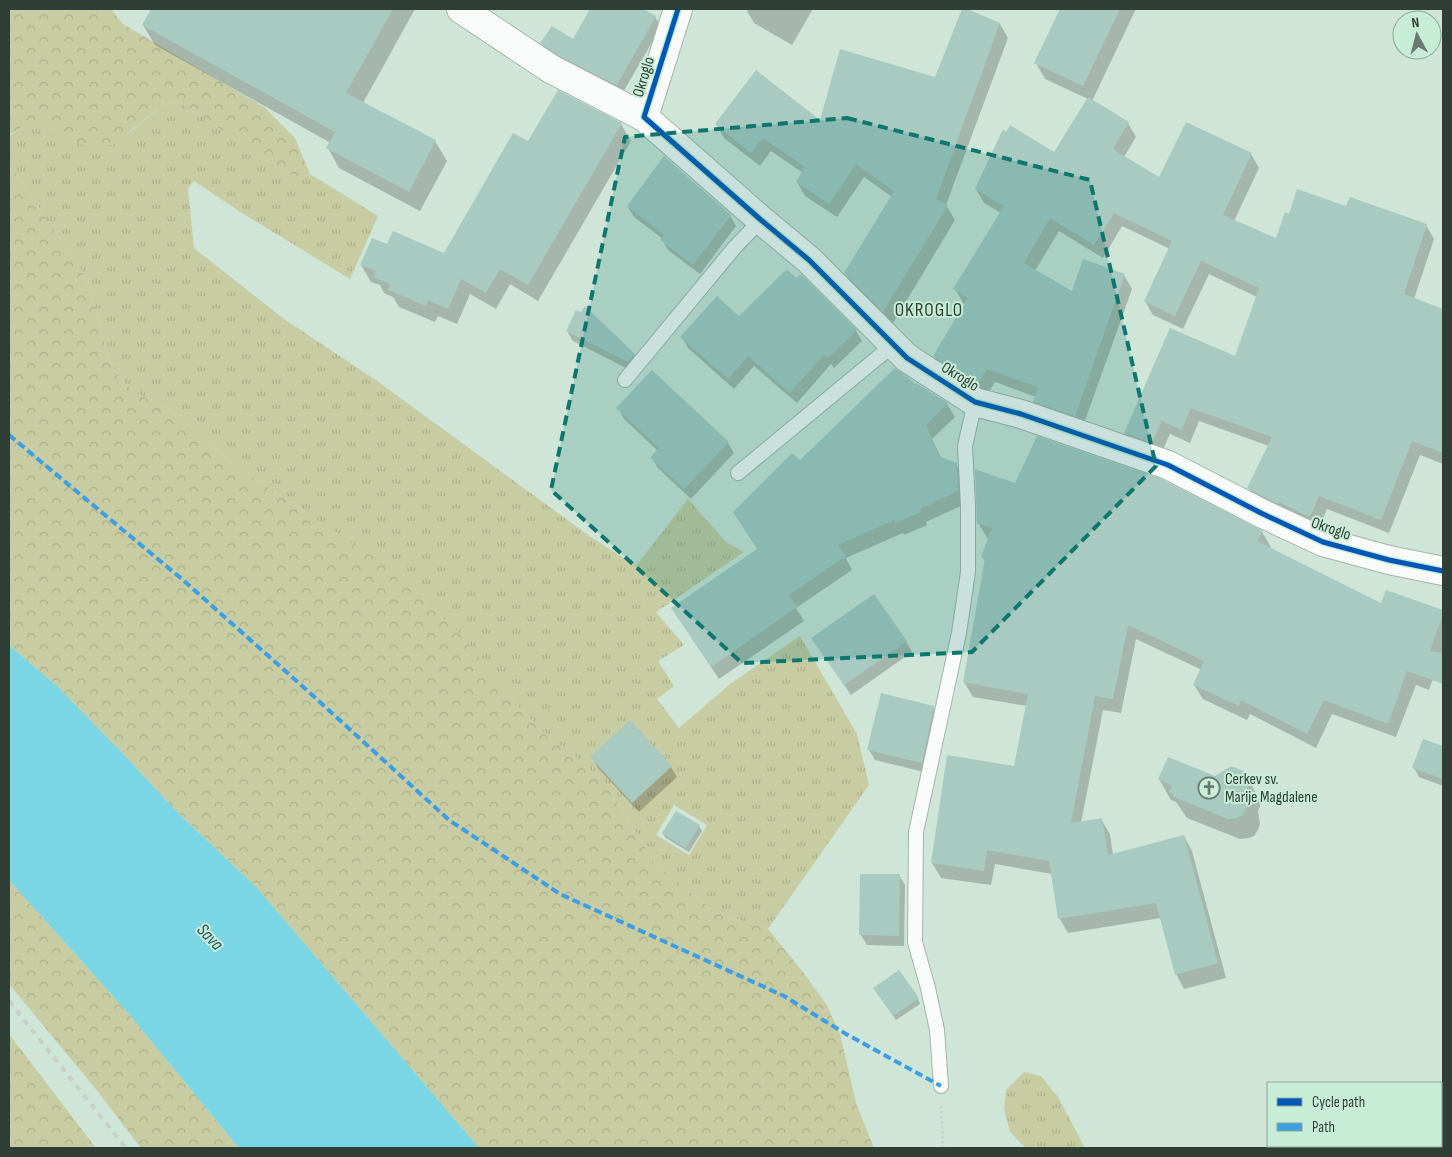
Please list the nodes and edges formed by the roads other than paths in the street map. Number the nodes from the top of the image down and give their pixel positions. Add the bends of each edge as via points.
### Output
1 (461, 9) edge
2 (678, 9) edge
3 (644, 117) junction
4 (761, 220) junction
5 (893, 345) junction
6 (625, 380) dead end
7 (975, 402) junction
8 (738, 473) dead end
9 (1443, 571) edge
10 (941, 1086) road end

1 - 3 street via 551,69
2 - 3 street, Okroglo
3 - 4 street, Okroglo
4 - 5 street, Okroglo via 808,260
4 - 6 lane
5 - 7 street, Okroglo via 907,358
5 - 8 lane
7 - 9 street, Okroglo via 1021,414 1168,465 1323,542
7 - 10 lane via 965,446 968,572 959,633 916,832 914,942 936,1030

